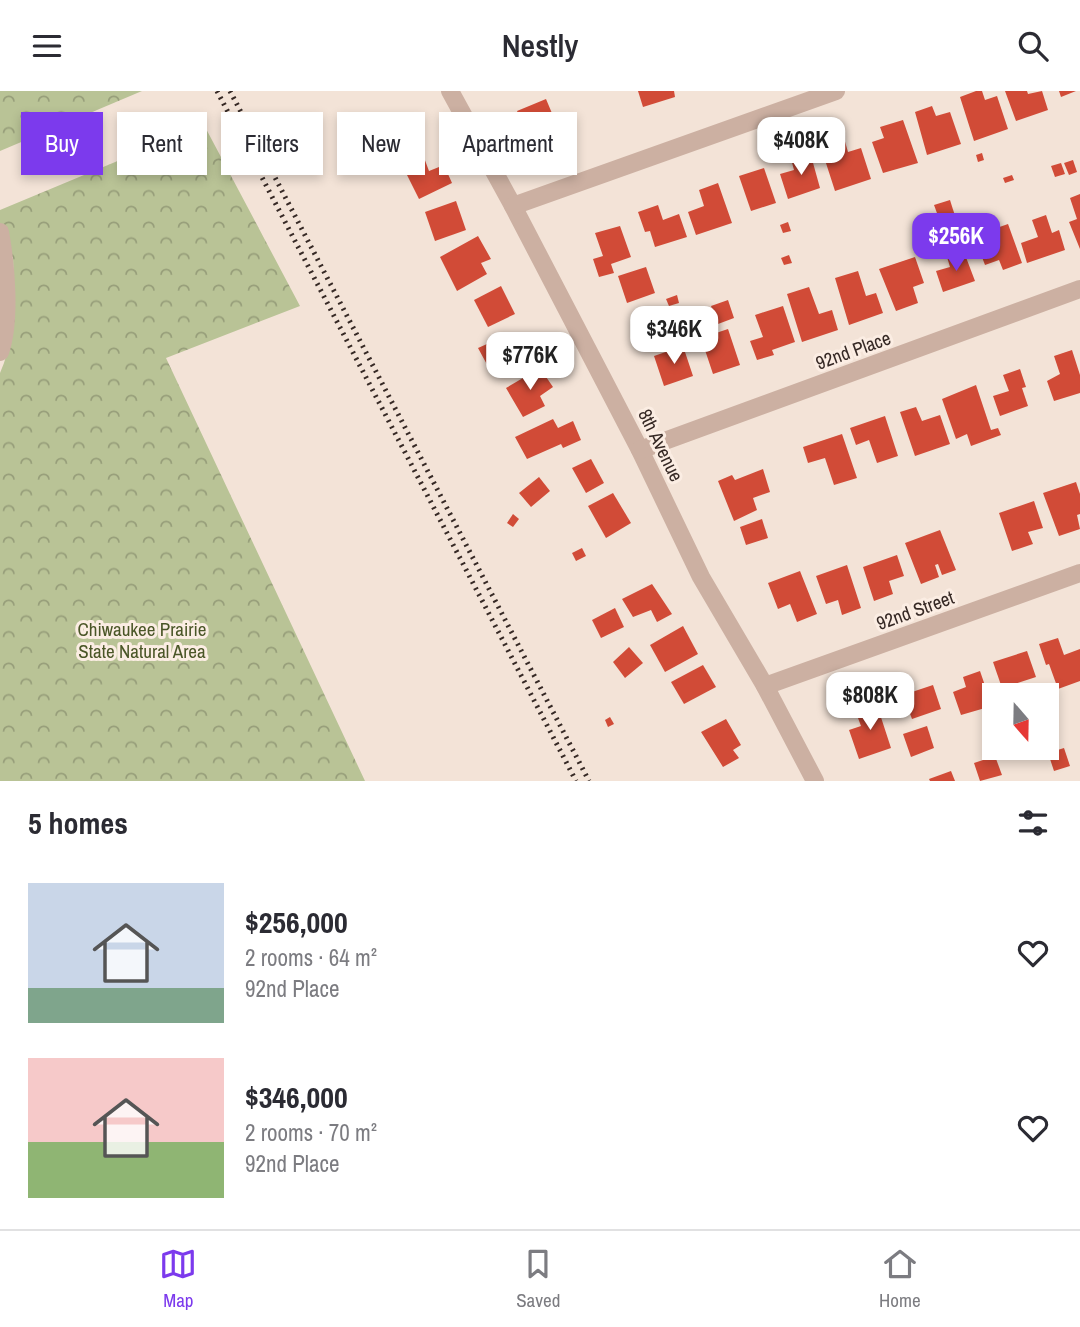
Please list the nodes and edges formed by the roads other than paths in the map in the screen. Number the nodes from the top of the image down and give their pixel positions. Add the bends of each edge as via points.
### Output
1 (450, 91) edge
2 (836, 91) edge
3 (513, 206) junction
4 (0, 232) edge
5 (2, 274) edge
6 (1080, 289) edge
7 (0, 352) edge
8 (640, 450) junction
9 (1080, 573) edge
10 (765, 686) junction
11 (815, 781) edge

1 - 3 street, 8th Avenue
2 - 3 street
3 - 8 street, 8th Avenue
4 - 5 street
5 - 7 street via 6,318
6 - 8 street, 92nd Place
8 - 10 street, 8th Avenue via 701,577
9 - 10 street, 92nd Street
10 - 11 street, 8th Avenue

